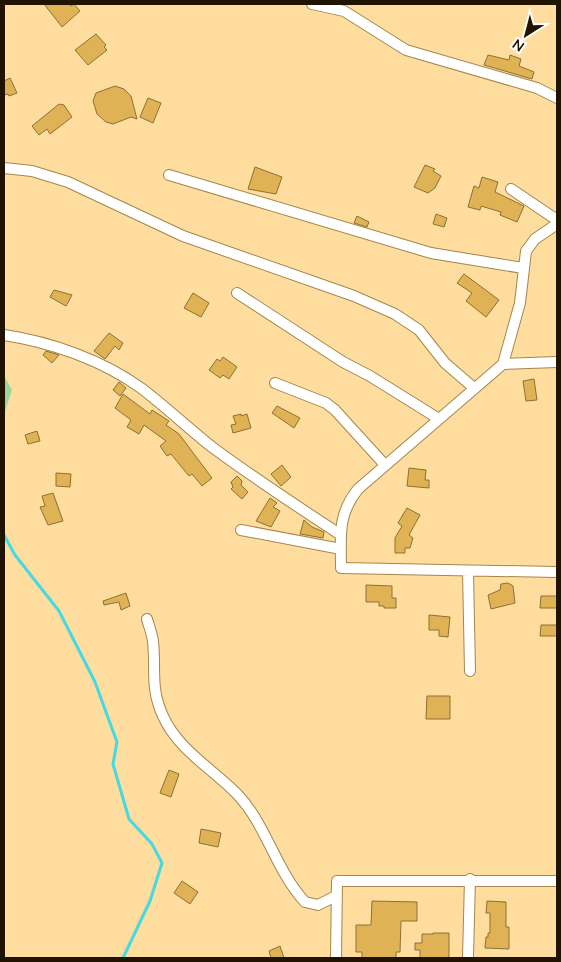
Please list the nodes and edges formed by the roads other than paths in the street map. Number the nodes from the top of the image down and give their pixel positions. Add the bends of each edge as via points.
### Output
1 (312, 4) edge
2 (557, 98) edge
3 (4, 168) edge
4 (169, 175) dead end
5 (511, 189) dead end
6 (557, 220) edge
7 (557, 224) edge
8 (523, 268) junction
9 (237, 293) dead end
10 (4, 335) edge
11 (557, 362) edge
12 (503, 364) junction
13 (275, 383) dead end
14 (474, 388) junction
15 (439, 419) junction
16 (385, 465) junction
17 (241, 530) dead end
18 (341, 535) junction
19 (341, 549) junction
20 (468, 571) junction
21 (557, 572) edge
22 (147, 619) dead end
23 (470, 671) dead end
24 (470, 879) junction
25 (557, 881) edge
26 (336, 896) junction
27 (336, 958) edge
28 (468, 958) edge

1 - 2 street via 344,11 412,53 537,88
3 - 14 street via 32,170 68,182 183,236 395,314 419,330 439,356
4 - 8 street via 431,253
5 - 6 street
7 - 8 street via 530,245
8 - 12 street via 520,303
9 - 15 street
10 - 18 street via 52,345 116,373 258,480
11 - 12 street
12 - 14 street
13 - 16 street via 336,410
14 - 15 street
15 - 16 street
16 - 18 street via 350,499 341,518
17 - 19 street
18 - 19 street
19 - 20 street via 341,568
20 - 21 street
20 - 23 street
22 - 26 street via 153,640 154,694 170,730 239,796 304,902 318,905
24 - 25 street
24 - 26 street via 337,880
24 - 28 street
26 - 27 street

